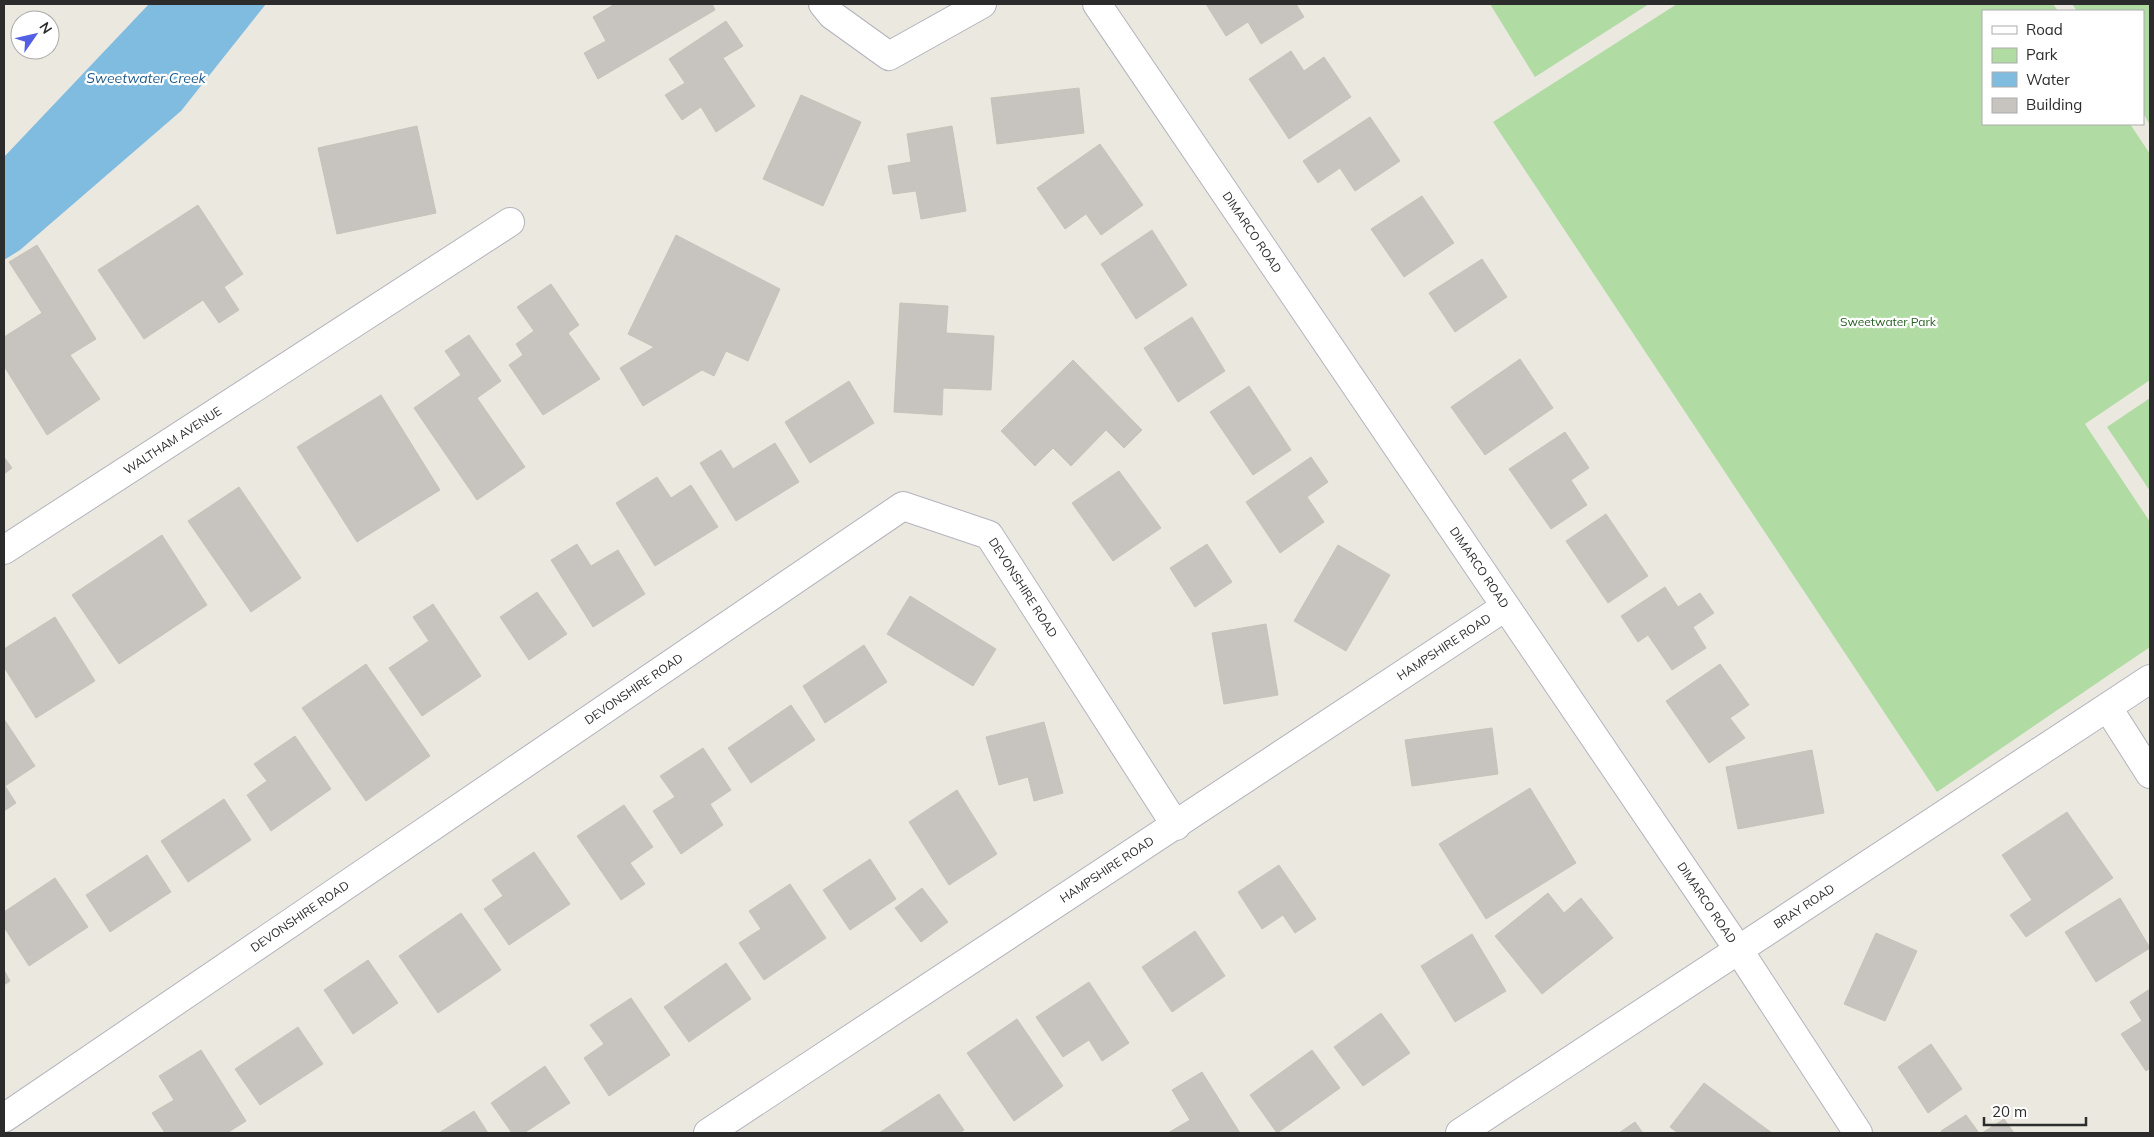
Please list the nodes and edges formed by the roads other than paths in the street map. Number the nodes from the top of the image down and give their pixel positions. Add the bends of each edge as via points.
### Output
1 (823, 4) edge
2 (982, 4) edge
3 (1098, 4) edge
4 (510, 222) dead end
5 (4, 550) edge
6 (1506, 607) junction
7 (2150, 679) edge
8 (2108, 708) junction
9 (2150, 774) edge
10 (1176, 826) junction
11 (1738, 949) junction
12 (4, 1118) edge
13 (708, 1133) edge
14 (1460, 1133) edge
15 (1858, 1133) edge

1 - 2 street via 832,15 889,56
3 - 6 street, DIMARCO ROAD
4 - 5 street, WALTHAM AVENUE
6 - 10 street, HAMPSHIRE ROAD
6 - 11 street, DIMARCO ROAD
7 - 8 street, BRAY ROAD
8 - 9 street
8 - 11 street, BRAY ROAD
10 - 12 street, DEVONSHIRE ROAD via 989,535 903,506
10 - 13 street, HAMPSHIRE ROAD
11 - 14 street, BRAY ROAD
11 - 15 street, DIMARCO ROAD

